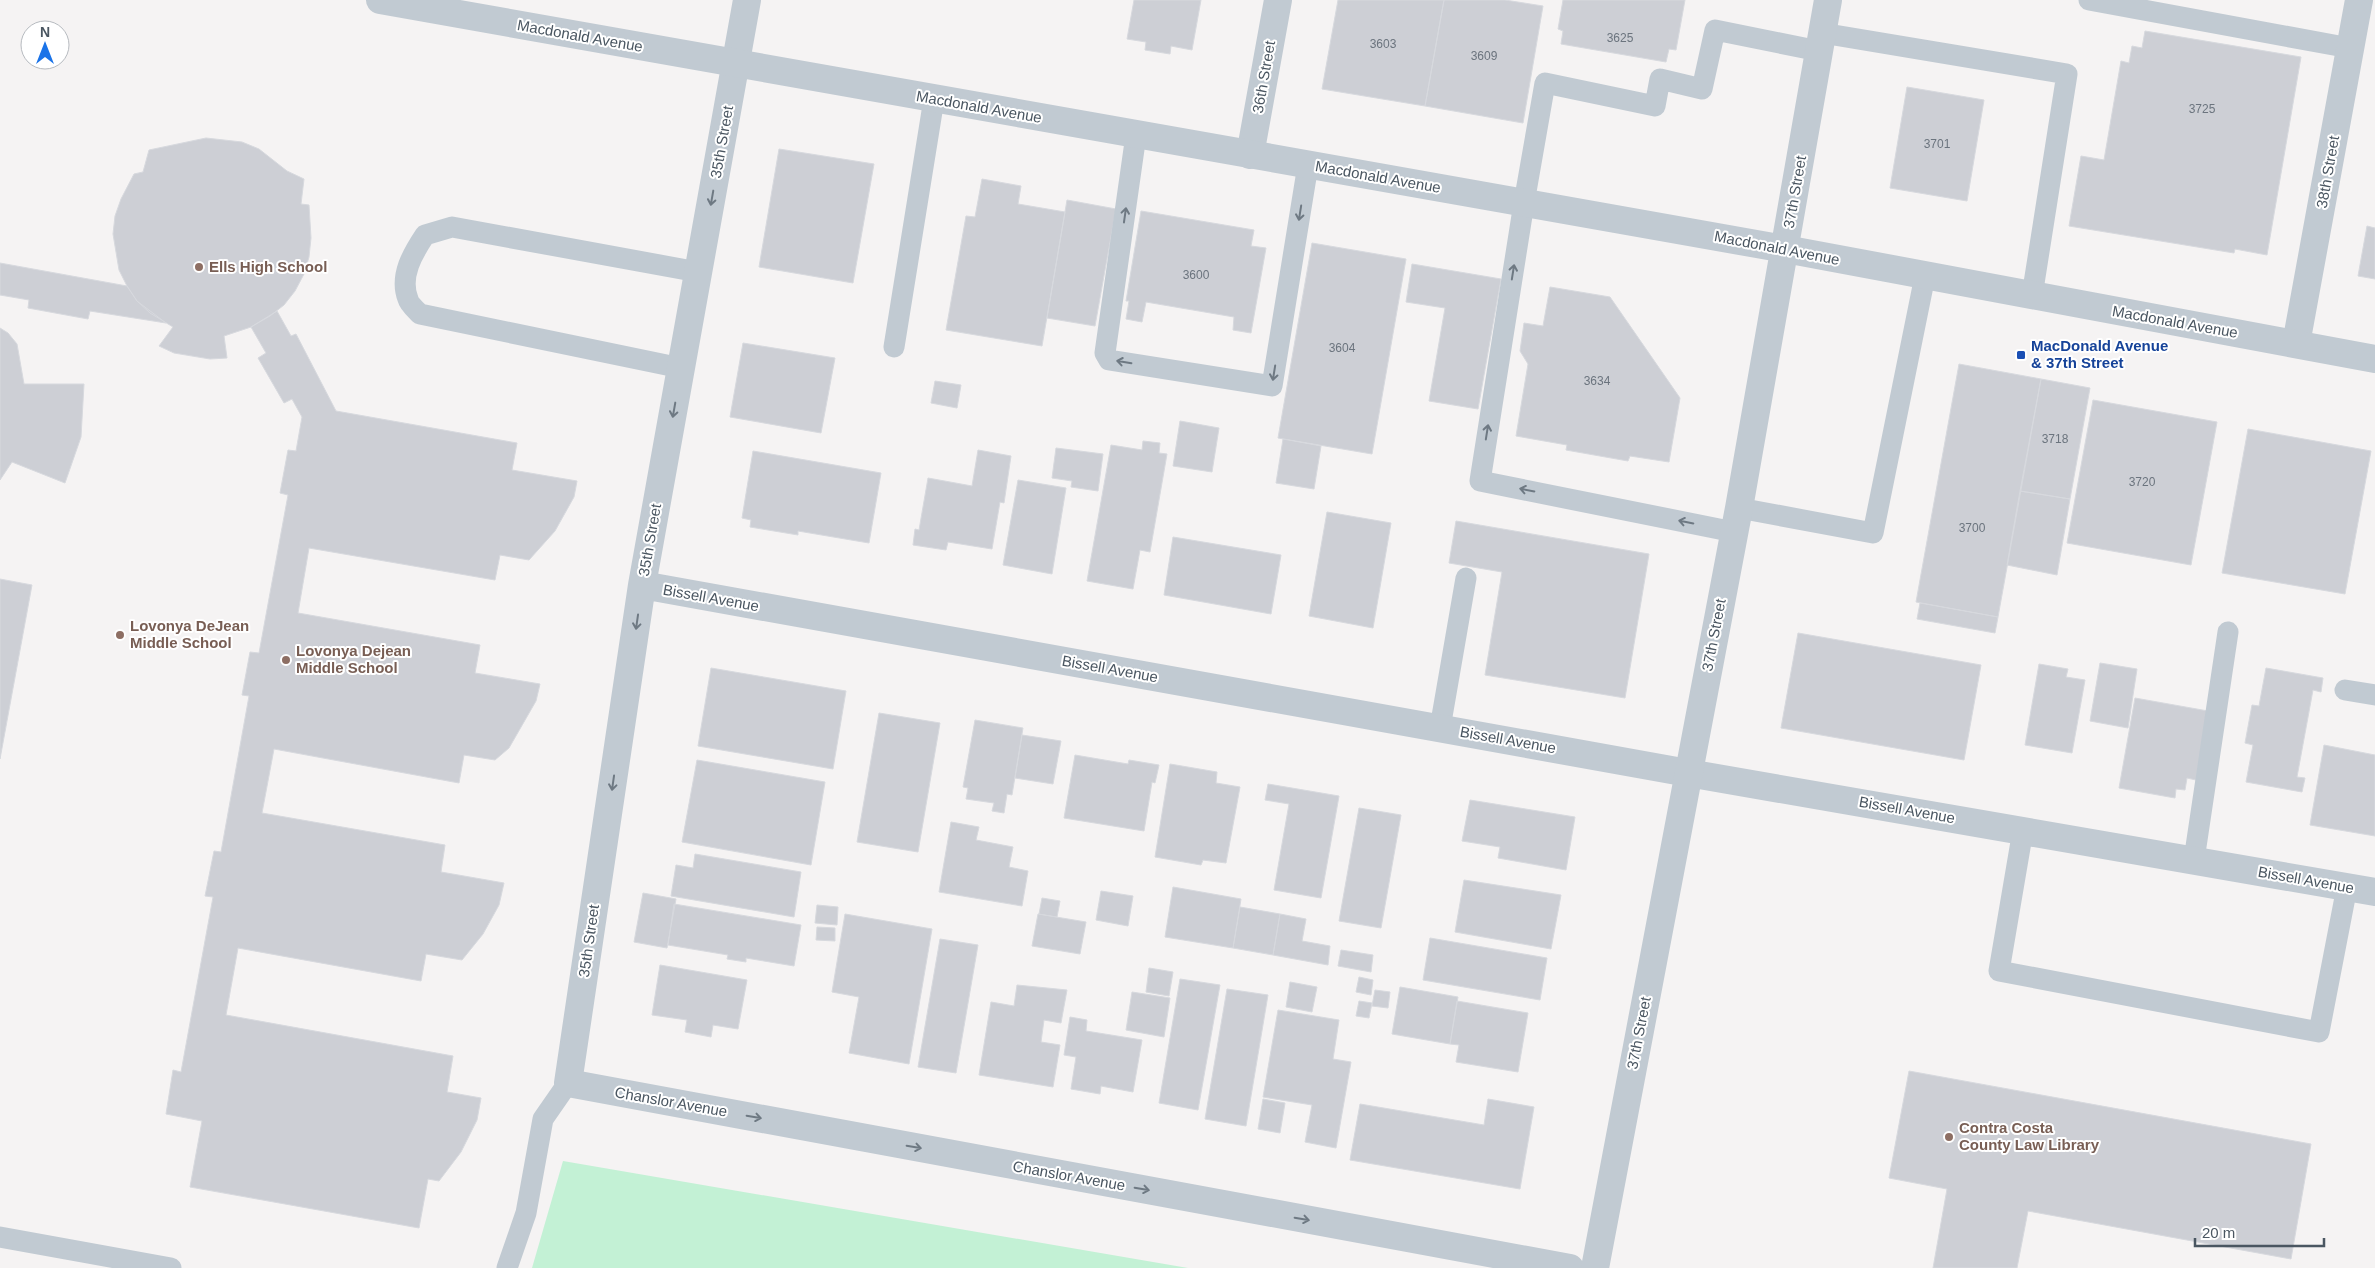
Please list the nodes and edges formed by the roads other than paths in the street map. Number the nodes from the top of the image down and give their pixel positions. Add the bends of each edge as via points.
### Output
1 (380, 0) edge
2 (747, 0) edge
3 (1278, 0) edge
4 (1828, 0) edge
5 (2089, 0) edge
6 (2359, 0) edge
7 (1820, 42) junction
8 (2350, 48) junction
9 (736, 64) junction
10 (934, 99) junction
11 (1136, 135) junction
12 (1250, 155) junction
13 (1308, 165) junction
14 (1524, 203) junction
15 (1785, 249) junction
16 (698, 272) junction
17 (1925, 276) junction
18 (2032, 296) junction
19 (2296, 344) junction
20 (894, 347) dead end
21 (2375, 359) edge
22 (681, 368) junction
23 (1736, 520) junction
24 (1466, 578) dead end
25 (642, 586) junction
26 (2228, 632) dead end
27 (2345, 690) dead end
28 (2375, 695) edge
29 (1440, 728) junction
30 (1688, 772) junction
31 (2023, 830) junction
32 (2194, 860) junction
33 (2347, 887) junction
34 (2375, 892) edge
35 (568, 1083) junction
36 (0, 1237) edge
37 (171, 1268) edge
38 (507, 1268) edge
39 (1570, 1268) edge
40 (1595, 1268) edge

1 - 9 street, Macdonald Avenue
2 - 9 street, 35th Street
3 - 12 street, 36th Street
4 - 7 street, 37th Street
5 - 8 lane
6 - 8 street, 38th Street
7 - 14 lane via 1715,30 1702,89 1660,79 1655,106 1545,83
7 - 15 street, 37th Street
7 - 18 lane via 2067,74
8 - 19 street, 38th Street
9 - 10 street, Macdonald Avenue
9 -> 16 street, 35th Street
10 - 11 street, Macdonald Avenue
10 - 20 lane
11 - 12 street, Macdonald Avenue
13 -> 11 lane via 1272,386 1109,360 1105,353
12 - 13 street, Macdonald Avenue
13 - 14 street, Macdonald Avenue
14 - 15 street, Macdonald Avenue
23 -> 14 lane via 1480,480
15 - 17 street, Macdonald Avenue
15 - 23 street, 37th Street
16 - 22 street, 35th Street
16 - 22 lane via 452,227 424,235 411,256 405,278 408,299 420,314
17 - 18 street, Macdonald Avenue
17 - 23 lane via 1873,533
18 - 19 street, Macdonald Avenue
19 - 21 street, Macdonald Avenue
22 -> 25 street, 35th Street
23 - 30 street, 37th Street
24 - 29 lane
25 - 29 street, Bissell Avenue
25 -> 35 street, 35th Street
26 - 32 lane
27 - 28 lane
29 - 30 street, Bissell Avenue
30 - 31 street, Bissell Avenue
30 - 40 street, 37th Street
31 - 32 street, Bissell Avenue
31 - 33 lane via 1999,971 2319,1032
32 - 33 street, Bissell Avenue
33 - 34 street, Bissell Avenue
35 - 38 lane via 543,1120 526,1213
35 -> 39 street, Chanslor Avenue
36 - 37 lane

